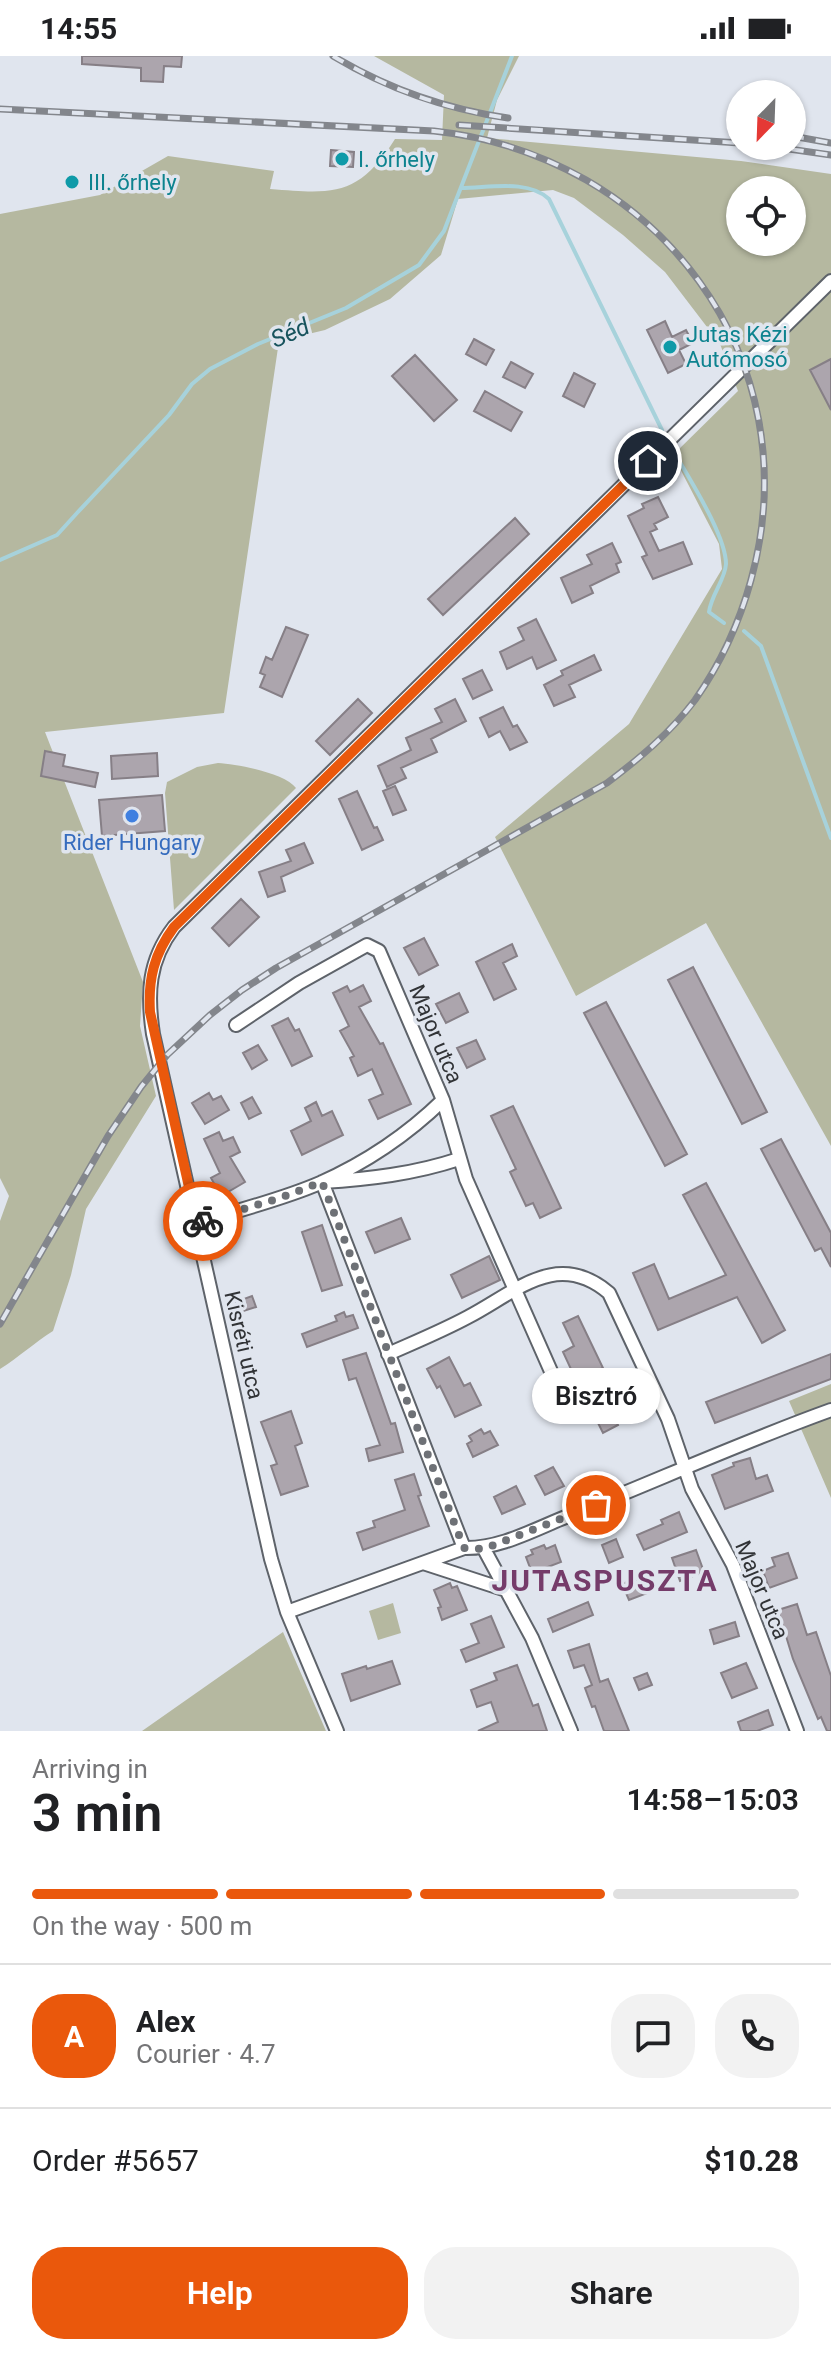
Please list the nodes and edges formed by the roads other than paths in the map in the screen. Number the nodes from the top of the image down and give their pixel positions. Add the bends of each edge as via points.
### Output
1 (831, 281) edge
2 (236, 1025) dead end
3 (443, 1100) junction
4 (459, 1159) junction
5 (322, 1182) junction
6 (197, 1223) junction
7 (515, 1289) junction
8 (388, 1354) junction
9 (561, 1394) dead end
10 (831, 1410) edge
11 (686, 1466) junction
12 (464, 1548) junction
13 (484, 1549) junction
14 (423, 1563) junction
15 (506, 1590) junction
16 (287, 1612) junction
17 (337, 1731) edge
18 (571, 1731) edge
19 (797, 1731) edge

1 - 6 street, Kisréti utca via 163,941 150,978 150,1012
2 - 3 street, Major utca via 367,945 379,951
3 - 4 street, Major utca
3 - 5 street via 417,1125
4 - 5 street via 401,1175
4 - 7 street, Major utca
5 - 6 street
5 - 8 street
6 - 16 street, Kisréti utca
7 - 8 street
7 - 9 street, Major utca
7 - 11 street, Major utca via 555,1274 577,1275 609,1293
8 - 12 street
10 - 11 street
11 - 13 street
11 - 19 street, Major utca via 692,1489 733,1565
12 - 13 street
12 - 14 street
13 - 15 street
14 - 15 street
14 - 16 street
15 - 18 street
16 - 17 street, Kisréti utca

